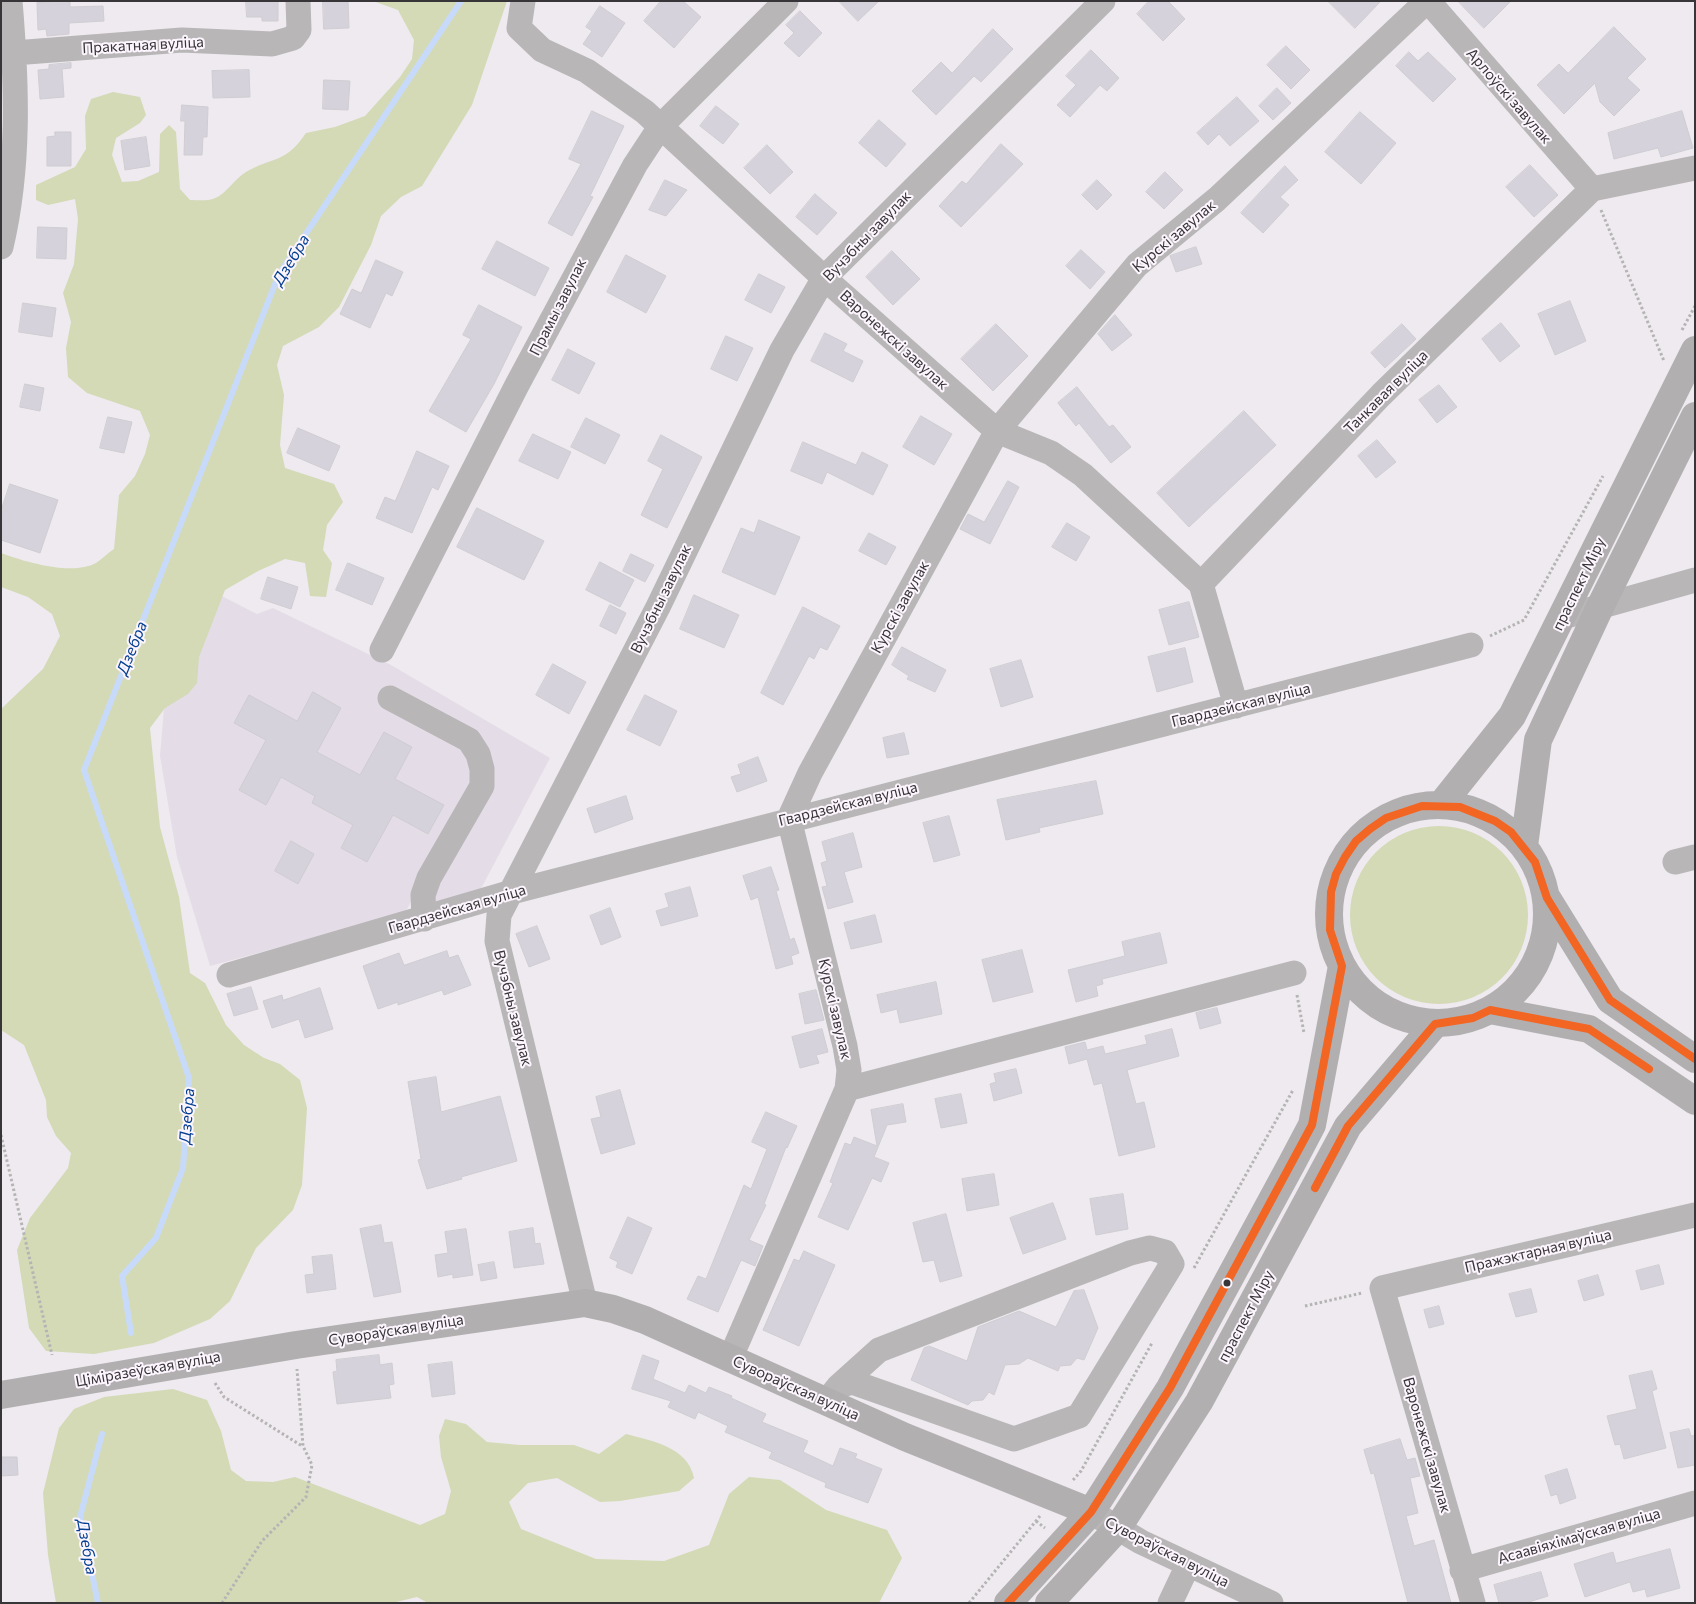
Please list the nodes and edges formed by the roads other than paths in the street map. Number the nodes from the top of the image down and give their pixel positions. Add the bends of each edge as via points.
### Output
1 (10, 1) edge
2 (298, 1) edge
3 (786, 1) edge
4 (1103, 1) edge
5 (1428, 1) edge
6 (522, 2) edge
7 (14, 53) junction
8 (660, 127) junction
9 (1695, 168) edge
10 (1592, 189) junction
11 (1, 247) edge
12 (824, 278) junction
13 (1682, 345) edge
14 (1695, 416) edge
15 (997, 431) junction
16 (1200, 584) junction
17 (1693, 586) edge
18 (1601, 605) junction
19 (1563, 617) junction
20 (1471, 645) road end
21 (382, 650) dead end
22 (390, 698) dead end
23 (1236, 706) junction
24 (1441, 805) junction
25 (789, 819) junction
26 (1524, 846) junction
27 (512, 892) junction
28 (1546, 898) junction
29 (424, 919) junction
30 (1342, 966) junction
31 (1294, 973) road end
32 (229, 975) dead end
33 (1490, 1010) junction
34 (1435, 1024) junction
35 (1695, 1059) edge
36 (847, 1089) junction
37 (1695, 1100) edge
38 (1695, 1215) edge
39 (1382, 1288) joint
40 (585, 1303) junction
41 (296, 1345) joint
42 (730, 1359) junction
43 (833, 1394) junction
44 (1, 1395) edge
45 (1695, 1503) edge
46 (1091, 1512) junction
47 (1117, 1529) junction
48 (1188, 1565) junction
49 (1462, 1570) junction
50 (1008, 1603) edge
51 (1048, 1603) edge
52 (1170, 1603) edge
53 (1271, 1603) edge
54 (1473, 1603) edge

1 - 7 street
2 - 7 street, Пракатная вуліца via 299,30 293,38 272,44 182,40
3 - 8 street, Прамы завулак
4 - 12 street, Вучэбны завулак
5 - 10 street, Арлоўскі завулак
5 - 15 street, Курскі завулак via 1217,199 1137,265
6 - 8 street, Варонежскі завулак via 520,28 542,50 587,71 645,112
7 - 11 street via 16,138 10,201
8 - 12 street, Варонежскі завулак
8 - 21 street, Прамы завулак via 634,165 587,250
9 - 10 street
10 - 16 street, Танкавая вуліца via 1380,395
12 - 15 street, Варонежскі завулак
12 - 27 street, Вучэбны завулак via 782,350 658,607
13 - 19 main road, праспект Міру
14 - 18 main road, праспект Міру
15 - 16 street, Варонежскі завулак via 1050,453 1083,475
15 - 25 street, Курскі завулак via 810,773
16 - 23 street
17 - 18 street
18 - 19 street
18 - 26 main road, праспект Міру via 1538,740
19 - 24 main road, праспект Міру via 1512,716
20 - 23 street, Гвардзейская вуліца
22 - 29 street via 469,740 482,769 482,786 429,878 423,895
23 - 25 street, Гвардзейская вуліца
24 - 26 main road via 1460,807 1496,821
24 - 30 main road via 1422,806 1386,818 1356,842 1345,857 1336,874 1329,911 1330,930
25 - 27 street, Гвардзейская вуліца
25 - 36 street, Курскі завулак via 845,1046 849,1070
26 - 28 main road via 1534,862
27 - 29 street, Гвардзейская вуліца
27 - 40 street, Вучэбны завулак via 499,914 497,942
28 - 33 main road via 1546,936 1536,963 1520,986
28 - 35 main road via 1610,1000
29 - 32 street, Гвардзейская вуліца
30 - 34 main road via 1359,989 1381,1007 1416,1021
30 - 46 main road via 1312,1125 1170,1388
31 - 36 street
33 - 34 main road via 1473,1018
33 - 37 main road via 1589,1028
34 - 47 main road, праспект Міру via 1348,1126 1199,1402
36 - 42 street, Курскі завулак
38 - 39 street, Пражэктарная вуліца
39 - 49 street, Варонежскі завулак
40 - 41 main road, Сувораўская вуліца
40 - 42 main road, Сувораўская вуліца via 645,1320
41 - 44 main road, Ціміразеўская вуліца
42 - 43 main road, Сувораўская вуліца
43 - 43 street via 852,1382 1014,1439 1079,1416 1172,1264 1165,1252 1150,1248 879,1350
43 - 46 main road, Сувораўская вуліца via 906,1437
45 - 49 street, Асаавіяхімаўская вуліца
46 - 47 street, Сувораўская вуліца
46 - 50 main road
47 - 48 street, Сувораўская вуліца
47 - 51 main road, праспект Міру
48 - 52 street
48 - 53 street, Сувораўская вуліца
49 - 54 street, Варонежскі завулак

